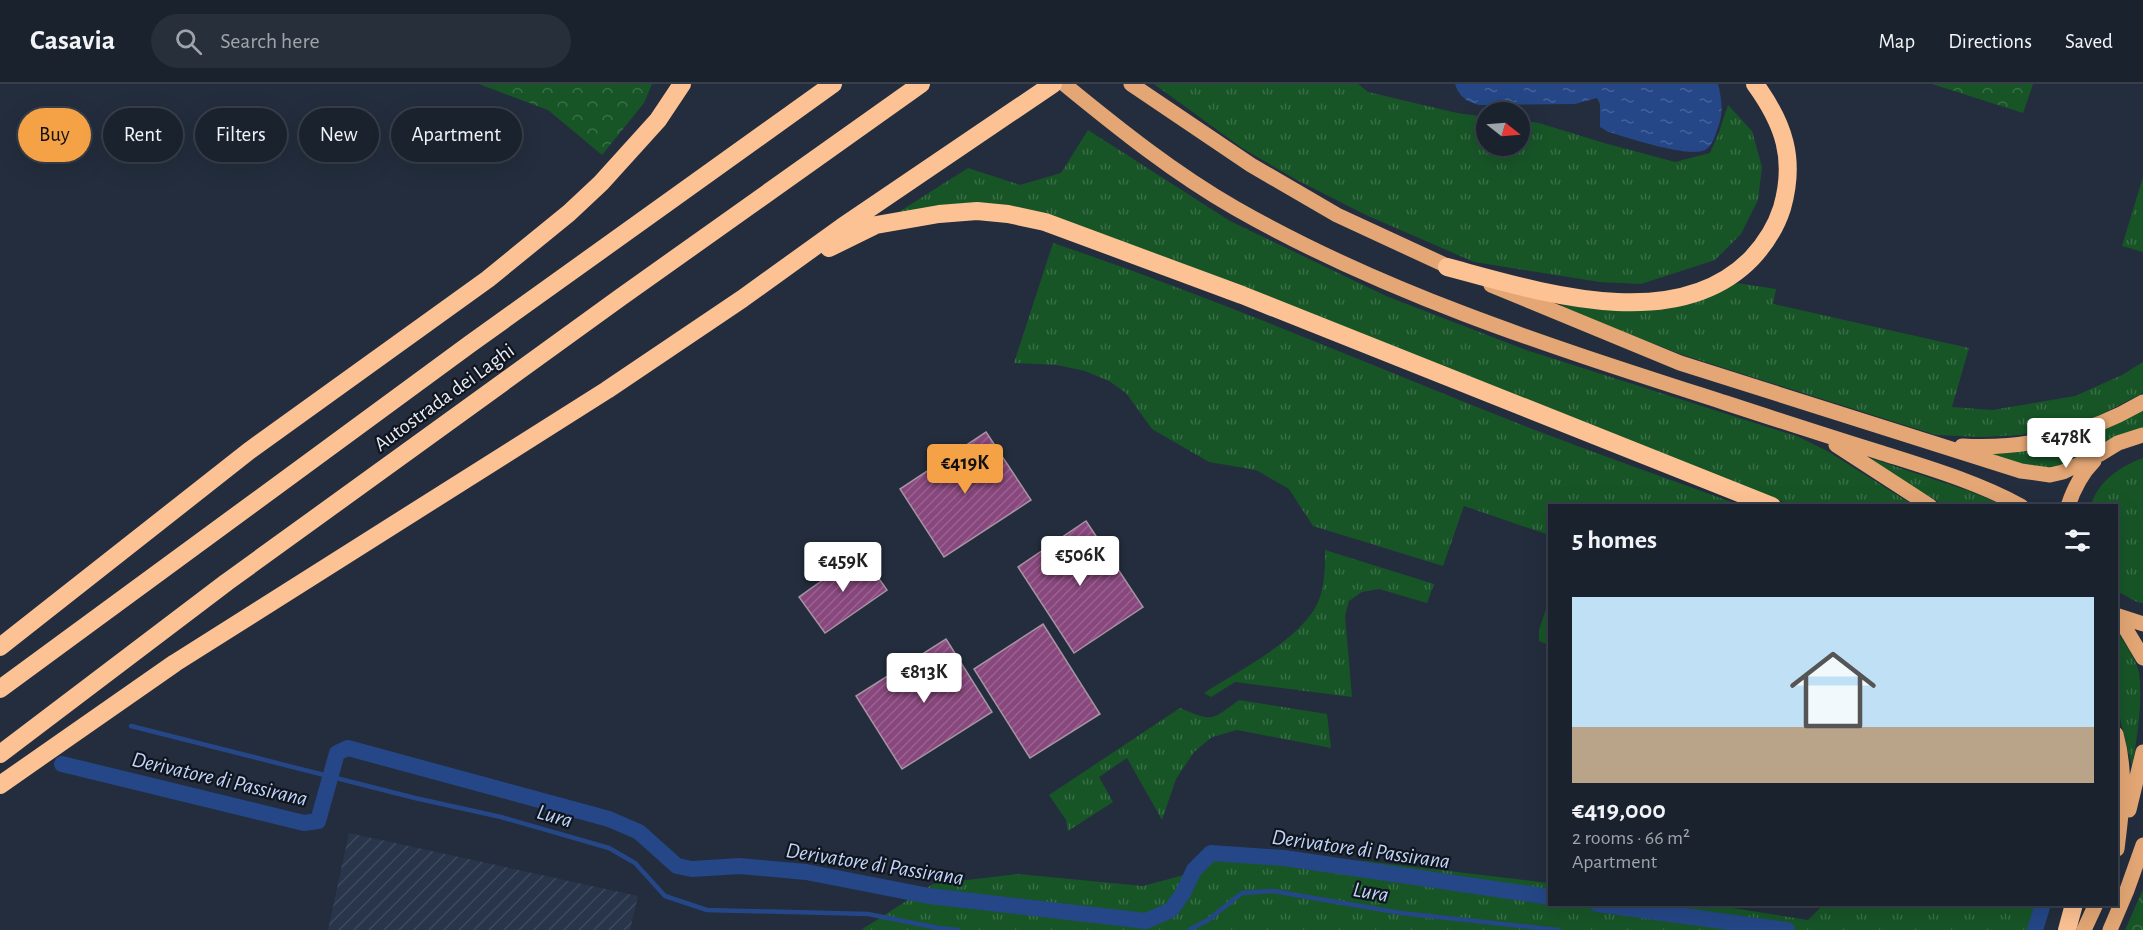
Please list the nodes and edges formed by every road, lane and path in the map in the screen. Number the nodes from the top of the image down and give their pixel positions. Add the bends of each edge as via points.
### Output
1 (682, 84) edge
2 (833, 84) edge
3 (921, 84) edge
4 (1053, 84) edge
5 (1065, 84) edge
6 (1131, 84) edge
7 (1755, 84) edge
8 (1447, 267) junction
9 (742, 299) junction
10 (2143, 402) edge
11 (1804, 428) junction
12 (2143, 435) edge
13 (1935, 445) junction
14 (2100, 454) junction
15 (1767, 504) edge
16 (1927, 504) edge
17 (2017, 504) edge
18 (2069, 504) edge
19 (2118, 617) edge
20 (2118, 618) edge
21 (2143, 624) edge
22 (0, 647) edge
23 (2143, 658) edge
24 (0, 689) edge
25 (2118, 742) edge
26 (2143, 752) edge
27 (0, 754) edge
28 (0, 785) edge
29 (2118, 843) edge
30 (2143, 845) edge
31 (2118, 846) edge
32 (2073, 906) edge
33 (2095, 906) edge
34 (2067, 930) edge
35 (2084, 930) edge
36 (2110, 930) edge

1 - 22 highway via 658,120 569,213 488,279 249,451
2 - 24 highway, Autostrada dei Laghi
3 - 27 highway, Autostrada dei Laghi via 237,575
4 - 9 highway
5 - 11 main road via 1139,145 1215,196 1333,259 1546,345
6 - 8 main road via 1251,165 1337,215
7 - 8 highway via 1771,106 1786,144 1786,194 1769,236 1742,269 1727,278 1684,296 1624,302 1545,293
8 - 13 main road via 1680,363
9 - 15 highway via 839,242 876,225 939,214 1008,214 1045,222 1242,295
9 - 28 highway via 607,390 175,663
10 - 13 main road via 2099,424 2031,443 1981,448
11 - 16 main road
11 - 17 main road via 1972,483
12 - 14 main road
13 - 14 main road via 2044,475 2063,472
14 - 18 main road via 2074,488
19 - 21 main road
20 - 23 main road
25 - 29 main road via 2124,800
26 - 31 main road
30 - 36 main road
32 - 34 highway
33 - 35 main road

